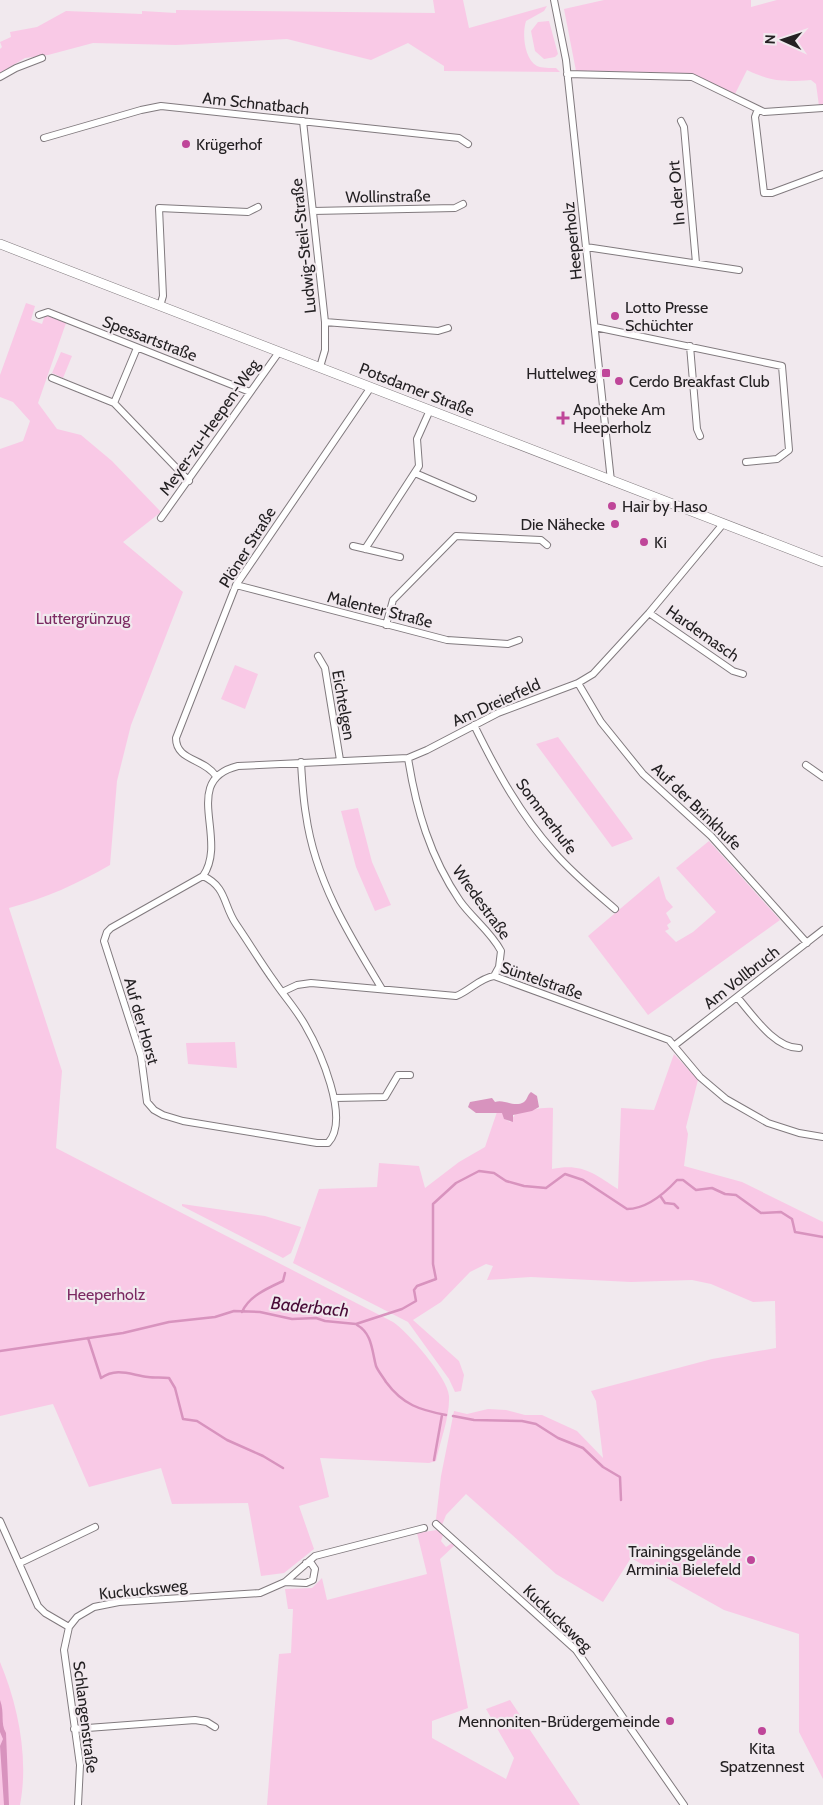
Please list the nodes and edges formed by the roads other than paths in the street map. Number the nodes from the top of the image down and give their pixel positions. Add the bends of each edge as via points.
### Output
1 (554, 0) edge
2 (42, 58) dead end
3 (567, 74) junction
4 (0, 77) edge
5 (823, 108) edge
6 (758, 109) junction
7 (303, 121) junction
8 (681, 121) dead end
9 (44, 138) dead end
10 (468, 144) dead end
11 (823, 174) edge
12 (463, 204) dead end
13 (258, 207) dead end
14 (313, 211) junction
15 (0, 244) edge
16 (586, 247) junction
17 (696, 263) junction
18 (739, 270) dead end
19 (160, 306) junction
20 (39, 315) dead end
21 (325, 322) junction
22 (595, 327) junction
23 (448, 328) dead end
24 (690, 346) junction
25 (137, 348) junction
26 (279, 352) junction
27 (320, 367) junction
28 (52, 378) dead end
29 (371, 387) junction
30 (250, 392) junction
31 (114, 403) junction
32 (430, 410) junction
33 (700, 436) dead end
34 (746, 462) dead end
35 (415, 473) junction
36 (189, 480) junction
37 (611, 481) junction
38 (473, 498) dead end
39 (161, 518) dead end
40 (724, 524) junction
41 (547, 545) dead end
42 (353, 546) dead end
43 (365, 549) junction
44 (400, 557) dead end
45 (823, 562) edge
46 (236, 585) junction
47 (649, 612) junction
48 (386, 625) junction
49 (520, 640) dead end
50 (318, 656) dead end
51 (742, 674) dead end
52 (578, 683) junction
53 (474, 725) junction
54 (408, 758) junction
55 (340, 760) junction
56 (301, 762) junction
57 (806, 765) dead end
58 (216, 776) junction
59 (823, 777) edge
60 (203, 876) junction
61 (615, 909) dead end
62 (823, 930) edge
63 (806, 943) junction
64 (494, 976) junction
65 (382, 989) junction
66 (282, 992) junction
67 (737, 997) junction
68 (675, 1045) junction
69 (799, 1048) dead end
70 (410, 1075) dead end
71 (335, 1098) junction
72 (823, 1137) edge
73 (0, 1521) edge
74 (436, 1524) dead end
75 (96, 1527) dead end
76 (424, 1528) dead end
77 (451, 1536) junction
78 (446, 1542) dead end
79 (20, 1563) junction
80 (304, 1564) junction
81 (285, 1582) junction
82 (69, 1628) junction
83 (215, 1727) dead end
84 (74, 1729) junction
85 (78, 1805) edge
86 (684, 1805) edge

1 - 3 street, Heeperholz
2 - 4 street
3 - 6 street via 692,77
3 - 16 street, Heeperholz
5 - 6 street via 766,113
6 - 11 street via 755,117 764,193
7 - 9 street, Am Schnatbach via 161,106
7 - 10 street, Am Schnatbach via 459,138
7 - 14 street, Ludwig-Steil-Straße
8 - 17 street, In der Ort
12 - 14 street, Wollinstraße via 455,208
13 - 19 street via 248,212 159,208 163,296
14 - 21 street, Ludwig-Steil-Straße
15 - 19 street, Potsdamer Straße
16 - 17 street
16 - 22 street, Heeperholz
17 - 18 street
19 - 26 street, Potsdamer Straße
20 - 25 street, Spessartstraße via 48,312
21 - 23 street via 438,331
21 - 27 street, Ludwig-Steil-Straße via 325,350
22 - 24 street
22 - 37 street, Heeperholz
24 - 33 street
24 - 34 street via 782,366 789,450 777,459
25 - 30 street, Spessartstraße
25 - 31 street
26 - 27 street, Potsdamer Straße
26 - 30 street, Meyer-zu-Heepen-Weg
27 - 29 street, Potsdamer Straße
28 - 31 street
29 - 32 street, Potsdamer Straße
29 - 46 street, Plöner Straße
30 - 36 street, Meyer-zu-Heepen-Weg
31 - 36 street
32 - 35 street via 417,439 419,466
32 - 37 street, Potsdamer Straße
35 - 38 street
35 - 43 street
36 - 39 street, Meyer-zu-Heepen-Weg
37 - 40 street, Potsdamer Straße
40 - 45 street, Potsdamer Straße
40 - 47 street, Am Dreierfeld
41 - 48 street via 541,540 456,536 393,600
42 - 43 street
43 - 44 street
46 - 48 street, Malenter Straße
46 - 58 street, Plöner Straße via 176,738 180,752 207,765
47 - 51 street, Hardemasch
47 - 52 street, Am Dreierfeld via 602,665
48 - 49 street, Malenter Straße via 453,641 508,644
50 - 55 street, Eichtelgen via 324,668
52 - 53 street, Am Dreierfeld via 514,706
52 - 63 street, Auf der Brinkhufe via 601,722 637,768 712,836
53 - 54 street, Am Dreierfeld
53 - 61 street, Sommerhufe via 497,771 534,826 573,872
54 - 55 street, Am Dreierfeld
54 - 64 street, Wredestraße via 420,818 440,868 461,902 501,951
55 - 56 street, Am Dreierfeld
56 - 58 street, Am Dreierfeld via 238,766
56 - 65 street via 309,832 325,886 345,929
57 - 59 street
58 - 60 street via 207,804 212,854
60 - 66 street via 219,886 233,920
60 - 71 street, Auf der Horst via 111,928 105,936 105,946 141,1056 147,1102 163,1115 184,1121 317,1143 328,1142 333,1134 337,1113
62 - 63 street, Am Vollbruch
63 - 67 street, Am Vollbruch
64 - 65 street, Süntelstraße via 456,996
64 - 68 street, Süntelstraße via 662,1037
65 - 66 street, Süntelstraße via 311,983
66 - 71 street via 306,1027
67 - 68 street, Am Vollbruch
67 - 69 street via 778,1040
68 - 72 street via 713,1089 753,1116 784,1129
70 - 71 street via 398,1075 388,1094 381,1098
73 - 79 street
74 - 77 street, Kuckucksweg
75 - 79 street
76 - 80 street, Kuckucksweg via 314,1556
77 - 78 street
77 - 86 street, Kuckucksweg via 576,1650
79 - 82 street via 38,1606
80 - 81 street, Kuckucksweg
80 - 81 street, Kuckucksweg via 314,1564 316,1573 313,1580
81 - 82 street, Kuckucksweg via 270,1590 245,1596 161,1598 106,1604 81,1614
82 - 84 street, Schlangenstraße via 64,1658
83 - 84 street via 195,1720
84 - 85 street, Schlangenstraße via 80,1775

